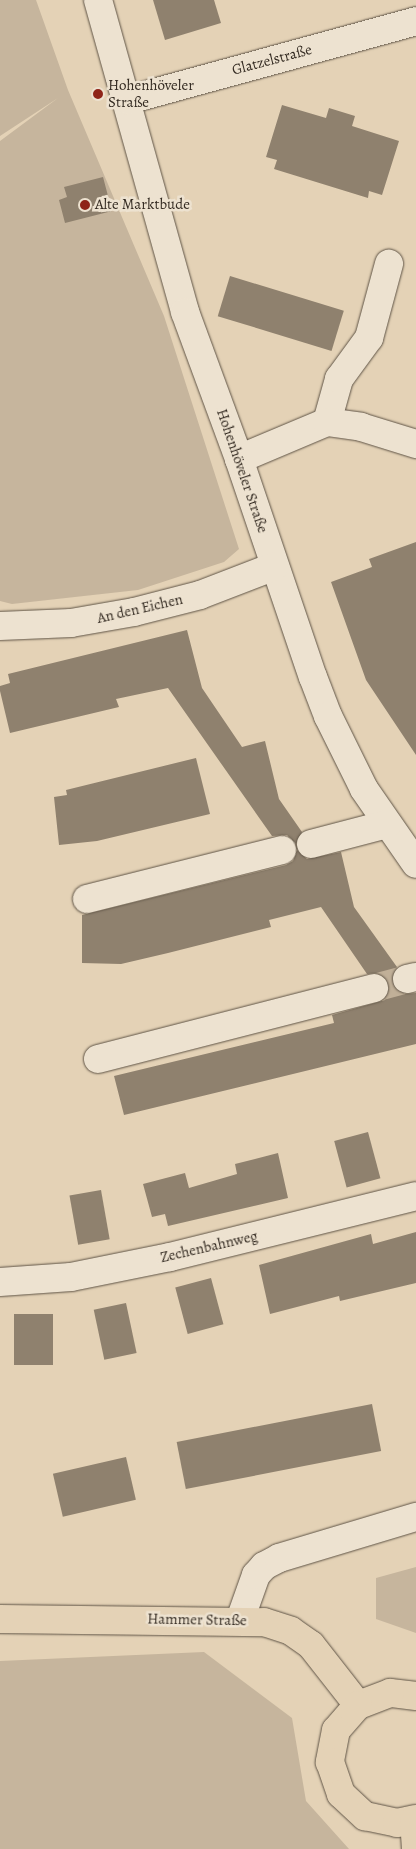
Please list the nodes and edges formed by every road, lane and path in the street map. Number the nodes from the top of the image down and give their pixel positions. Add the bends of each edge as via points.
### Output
1 (98, 0) edge
2 (416, 21) edge
3 (128, 100) junction
4 (390, 264) dead end
5 (327, 422) junction
6 (416, 444) edge
7 (239, 459) junction
8 (275, 566) junction
9 (0, 626) edge
10 (387, 824) junction
11 (311, 844) dead end
12 (282, 850) dead end
13 (416, 864) edge
14 (87, 899) dead end
15 (374, 988) tunnel mouth
16 (98, 1059) dead end
17 (416, 1196) edge
18 (0, 1282) edge
19 (416, 1517) edge
20 (0, 1619) edge
21 (240, 1620) junction
22 (416, 1696) edge
23 (358, 1705) junction
24 (415, 1820) edge
25 (416, 1849) edge

1 - 3 street, Hohenhöveler Straße
2 - 3 street, Glatzelstraße
3 - 7 street, Hohenhöveler Straße via 185,312
4 - 5 street via 369,338 339,379
5 - 6 street via 361,426
5 - 7 street
7 - 8 street, Hohenhöveler Straße
8 - 9 street, An den Eichen via 200,595 134,612 71,624
8 - 10 street, Hohenhöveler Straße via 328,716 364,789
10 - 11 street
10 - 13 street, Hohenhöveler Straße
12 - 14 street
15 - 16 street
17 - 18 street, Zechenbahnweg via 170,1257 71,1277
19 - 21 street via 279,1558 264,1566 256,1575
20 - 21 main road, Hammer Straße
21 - 23 main road, Hammer Straße via 264,1622 291,1631 312,1646
22 - 23 main road via 390,1693
23 - 24 main road via 336,1730 330,1762 334,1778 351,1806 365,1816 397,1823
24 - 25 main road

